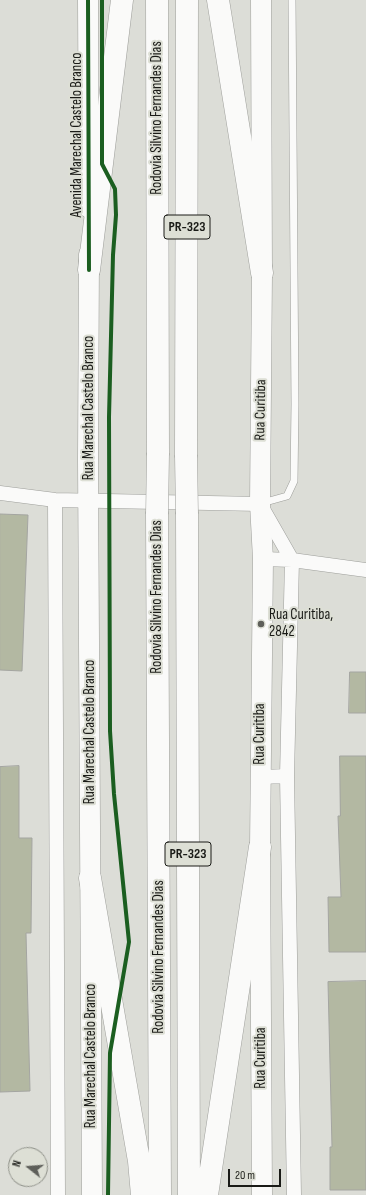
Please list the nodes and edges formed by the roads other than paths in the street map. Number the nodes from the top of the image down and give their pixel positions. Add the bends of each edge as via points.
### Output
1 (88, 0) edge
2 (122, 0) edge
3 (157, 0) edge
4 (187, 0) edge
5 (218, 0) edge
6 (261, 0) edge
7 (292, 0) edge
8 (89, 270) junction
9 (262, 273) junction
10 (0, 493) edge
11 (55, 500) junction
12 (89, 501) junction
13 (260, 504) junction
14 (263, 559) junction
15 (292, 560) junction
16 (366, 570) edge
17 (287, 776) junction
18 (260, 777) junction
19 (260, 847) junction
20 (90, 878) junction
21 (58, 1195) edge
22 (92, 1195) edge
23 (142, 1195) edge
24 (160, 1195) edge
25 (189, 1195) edge
26 (207, 1195) edge
27 (262, 1195) edge
28 (294, 1195) edge

1 - 8 street, Avenida Marechal Castelo Branco
2 - 8 highway
3 - 24 highway, Rodovia Silvino Fernandes Dias / PR-323, bridge via 156,514
4 - 25 highway, Rodovia Silvino Fernandes Dias / PR-323, bridge
5 - 9 highway
6 - 9 street, Rua Curitiba
7 - 13 lane via 294,481 287,496
8 - 12 street, Rua Marechal Castelo Branco
9 - 13 street, Rua Curitiba
10 - 11 street
11 - 12 street
11 - 21 street
12 - 13 street
12 - 20 street, Rua Marechal Castelo Branco
13 - 14 street, Rua Curitiba
13 - 15 street
14 - 15 street
14 - 18 street, Rua Curitiba
15 - 16 street
15 - 17 street, Rua Curitiba
17 - 18 street
17 - 28 street, Rua Curitiba
18 - 19 street, Rua Curitiba
19 - 26 highway
19 - 27 street, Rua Curitiba
20 - 22 street, Rua Marechal Castelo Branco
20 - 23 highway via 139,1161

